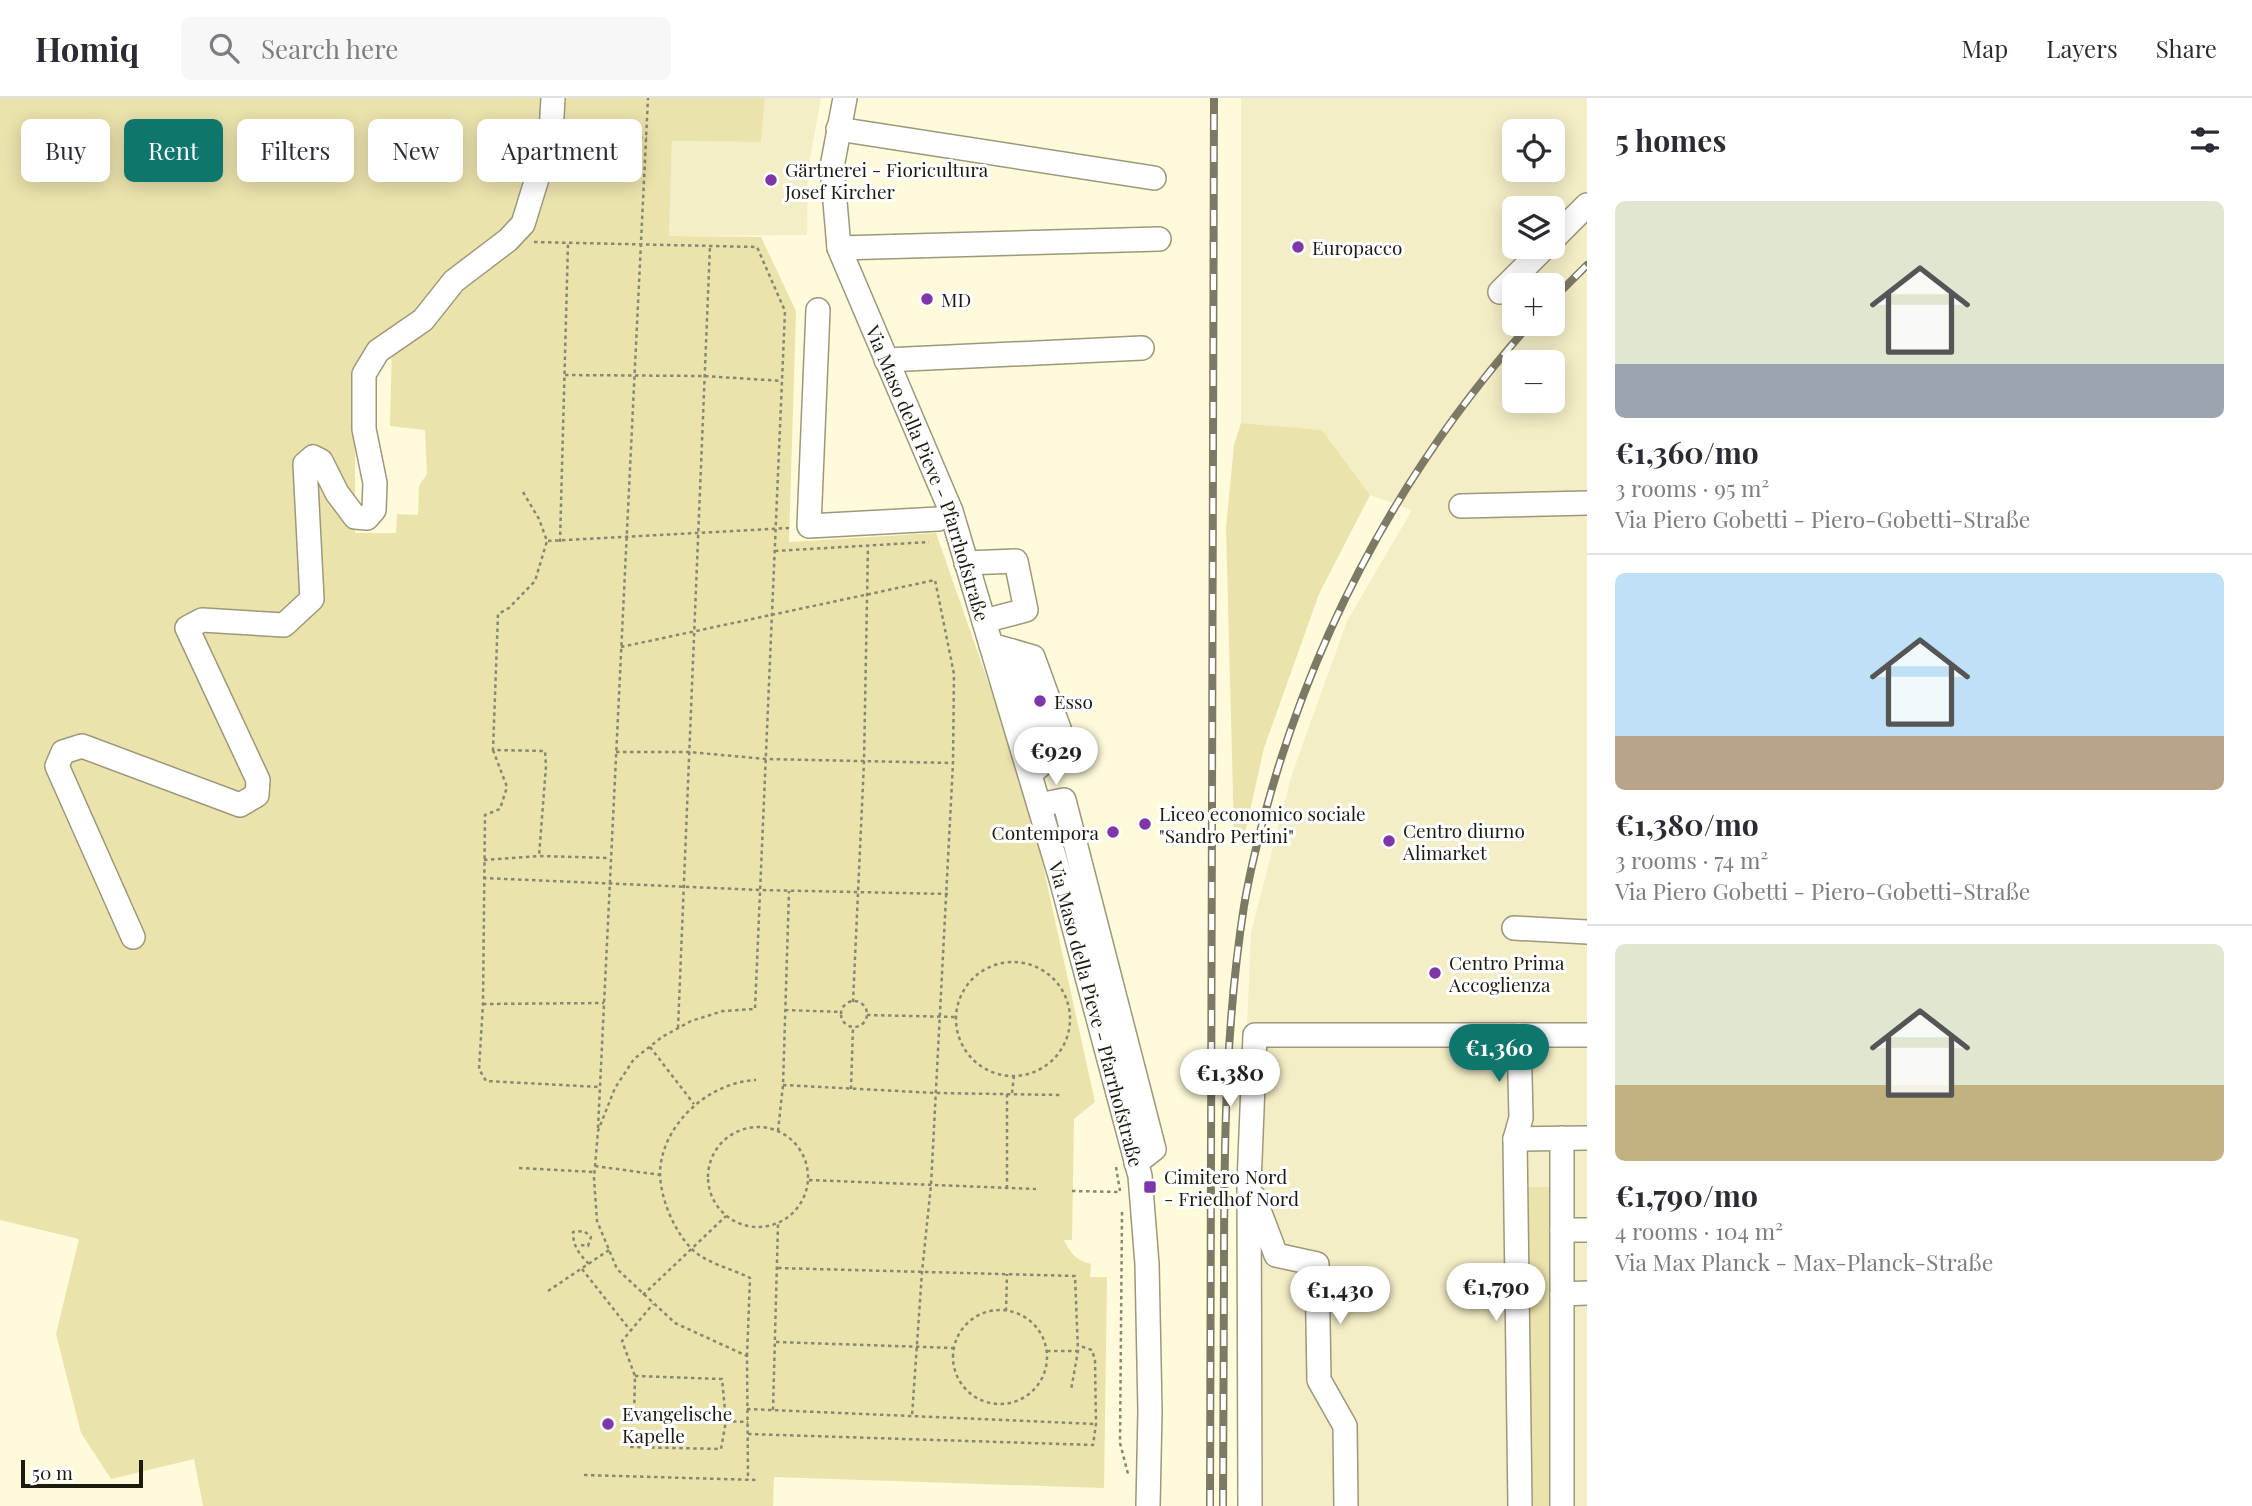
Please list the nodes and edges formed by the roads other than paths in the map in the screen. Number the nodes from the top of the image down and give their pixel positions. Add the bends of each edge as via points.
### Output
1 (553, 98) edge
2 (845, 98) edge
3 (838, 129) junction
4 (1154, 178) dead end
5 (1587, 205) edge
6 (1565, 227) edge
7 (1159, 239) dead end
8 (839, 248) junction
9 (1533, 259) edge
10 (1500, 292) dead end
11 (818, 310) dead end
12 (1142, 348) dead end
13 (886, 360) junction
14 (1587, 503) edge
15 (1461, 506) dead end
16 (938, 519) dead end
17 (966, 563) junction
18 (984, 621) junction
19 (1002, 648) junction
20 (1037, 768) junction
21 (1514, 928) dead end
22 (1587, 932) edge
23 (132, 937) dead end
24 (1519, 1035) junction
25 (1587, 1035) edge
26 (1562, 1138) junction
27 (1587, 1138) edge
28 (1516, 1139) junction
29 (1249, 1184) junction
30 (1562, 1230) junction
31 (1587, 1230) edge
32 (1587, 1293) edge
33 (1562, 1294) junction
34 (1148, 1506) edge
35 (1250, 1506) edge
36 (1346, 1506) edge
37 (1520, 1506) edge
38 (1562, 1506) edge

1 - 23 street via 551,133 523,224 454,281 423,320 378,351 364,374 364,429 375,483 374,510 366,518 355,517 321,461 313,457 304,464 312,599 284,625 202,620 187,628 258,780 257,796 240,805 82,746 63,752 57,766
2 - 3 street, Via Maso della Pieve - Pfarrhofstraße
3 - 4 street
3 - 8 street, Via Maso della Pieve - Pfarrhofstraße via 832,167
5 - 6 street
7 - 8 street
8 - 13 street, Via Maso della Pieve - Pfarrhofstraße
9 - 10 street
11 - 16 street via 791,528
12 - 13 street
13 - 17 street, Via Maso della Pieve - Pfarrhofstraße via 951,511
14 - 15 street
17 - 18 street, Via Maso della Pieve - Pfarrhofstraße
17 - 18 street via 1016,561 1026,610
18 - 19 street, Via Maso della Pieve - Pfarrhofstraße
19 - 20 street, Via Maso della Pieve - Pfarrhofstraße
19 - 20 street via 1034,657 1065,745
20 - 34 street, Via Maso della Pieve - Pfarrhofstraße via 1039,805 1103,992 1125,1162 1140,1176 1147,1264
21 - 22 street
24 - 25 street
24 - 28 street via 1521,1118
24 - 29 street via 1255,1035
26 - 27 street
26 - 28 street
26 - 30 street
28 - 37 street
29 - 35 street
29 - 36 street via 1276,1255 1317,1264 1319,1380 1345,1426
30 - 31 street
30 - 33 street
32 - 33 street
33 - 38 street

